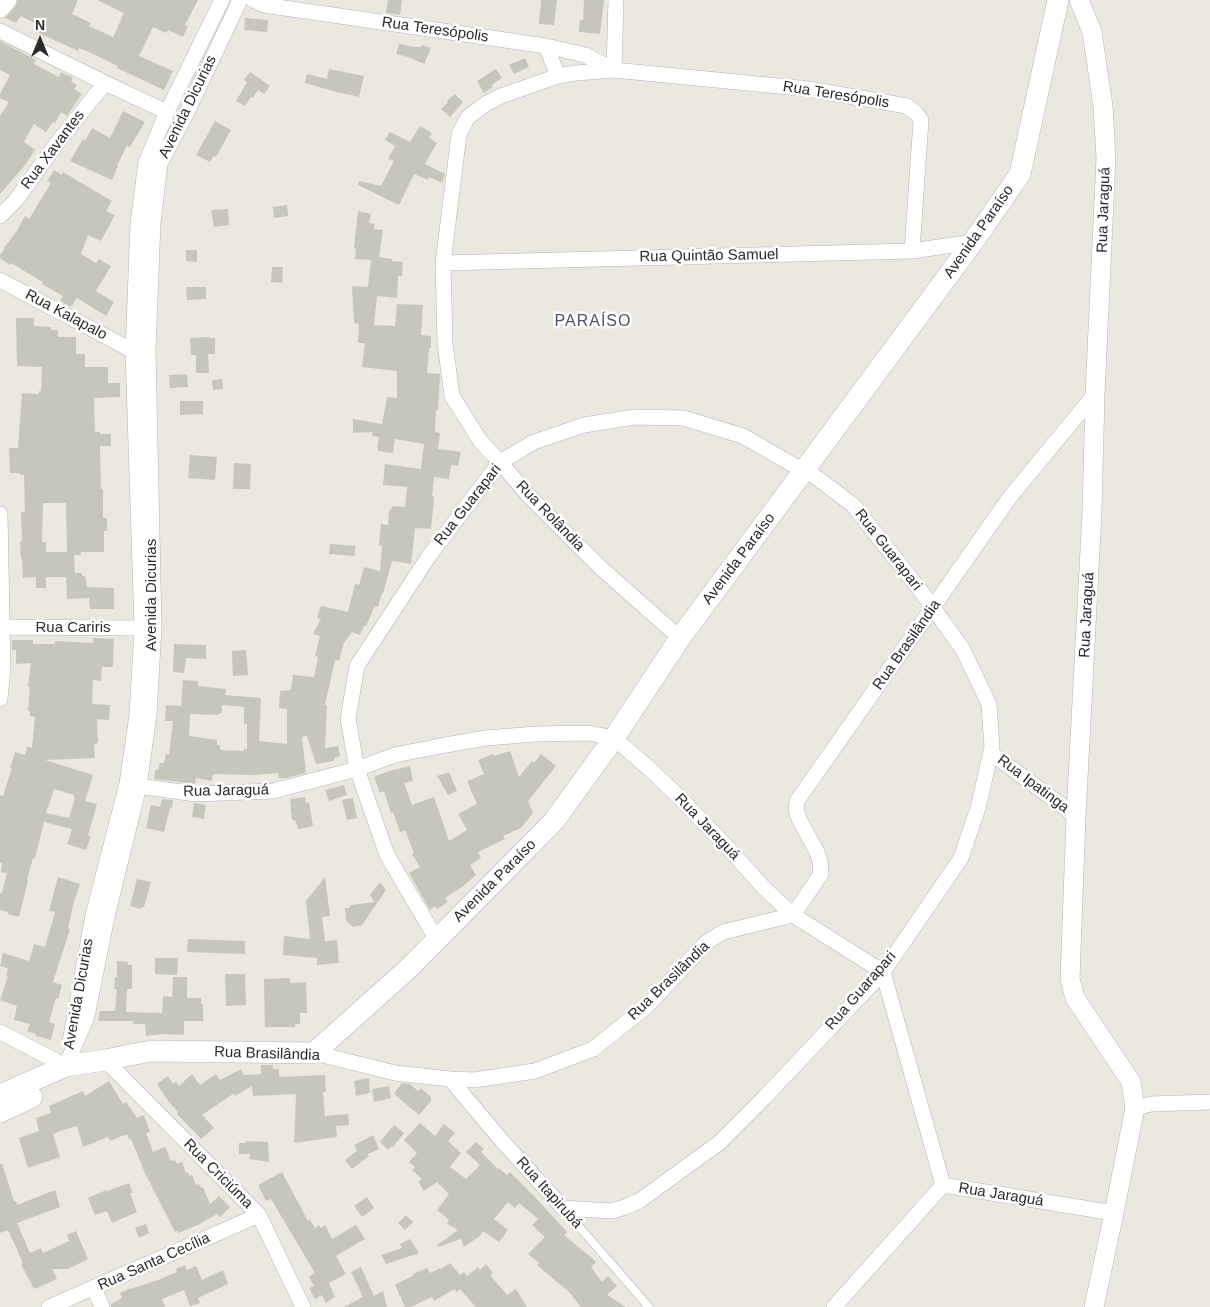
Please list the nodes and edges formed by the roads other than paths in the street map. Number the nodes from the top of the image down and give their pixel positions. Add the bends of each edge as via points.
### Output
1 (7, 0) edge
2 (222, 0) edge
3 (240, 0) edge
4 (253, 0) edge
5 (616, 0) edge
6 (1058, 0) edge
7 (1080, 0) edge
8 (0, 8) edge
9 (0, 31) edge
10 (546, 46) junction
11 (614, 70) junction
12 (558, 76) junction
13 (105, 83) junction
14 (167, 112) junction
15 (452, 195) joint
16 (0, 216) edge
17 (974, 242) junction
18 (912, 251) junction
19 (443, 263) junction
20 (0, 280) edge
21 (133, 350) junction
22 (1095, 394) junction
23 (500, 462) junction
24 (805, 470) junction
25 (0, 514) edge
26 (1, 574) edge
27 (933, 608) junction
28 (3, 627) junction
29 (142, 628) junction
30 (680, 638) junction
31 (0, 699) edge
32 (614, 738) junction
33 (991, 753) junction
34 (357, 769) junction
35 (133, 785) junction
36 (1076, 816) junction
37 (793, 915) junction
38 (437, 940) junction
39 (882, 972) junction
40 (0, 1032) edge
41 (314, 1053) junction
42 (105, 1060) junction
43 (66, 1066) junction
44 (450, 1079) junction
45 (0, 1095) edge
46 (1210, 1102) edge
47 (1134, 1108) junction
48 (0, 1112) edge
49 (943, 1185) junction
50 (564, 1208) junction
51 (1114, 1214) junction
52 (259, 1215) junction
53 (94, 1288) junction
54 (49, 1307) edge
55 (102, 1307) edge
56 (303, 1307) edge
57 (649, 1307) edge
58 (834, 1307) edge
59 (1094, 1307) edge

1 - 8 street
2 - 14 street, Avenida Dicurias
3 - 35 street, Avenida Dicurias via 160,164 152,222 148,350 154,627 149,714
4 - 10 street, Rua Teresópolis via 264,5
5 - 11 street
6 - 17 main road, Avenida Paraíso via 1020,174
7 - 22 street, Rua Jaraguá via 1092,32 1103,106 1106,158
9 - 13 street
10 - 11 street, Rua Teresópolis via 585,55
10 - 12 street
11 - 12 street, Rua Teresópolis
11 - 18 street, Rua Teresópolis via 809,89 908,106 921,120
12 - 15 street, Rua Teresópolis via 502,96 468,117 459,134
13 - 14 street
13 - 16 street, Rua Xavantes via 16,200
14 - 21 street, Avenida Dicurias via 146,162 138,223
15 - 19 street, Rua Rolândia
17 - 18 street, Rua Quintão Samuel
17 - 24 main road, Avenida Paraíso
18 - 19 street, Rua Quintão Samuel
19 - 23 street, Rua Rolândia via 445,343 452,396 480,442
20 - 21 street, Rua Kalapalo
21 - 29 street, Avenida Dicurias
22 - 27 street, Rua Brasilândia via 1010,497
22 - 36 street, Rua Jaraguá
23 - 24 street, Rua Guarapari via 534,442 584,425 635,417 683,418 744,436
23 - 30 street, Rua Rolândia via 601,568
23 - 34 street, Rua Guarapari via 429,556 357,666 348,719
24 - 27 street, Rua Guarapari via 853,505
24 - 30 main road, Avenida Paraíso
25 - 26 street
26 - 28 street
27 - 33 street, Rua Guarapari via 962,648 989,704
27 - 37 street, Rua Brasilândia via 797,801 799,819 820,860 820,874
28 - 29 street, Rua Cariris
28 - 31 street via 4,668
29 - 35 street, Avenida Dicurias
30 - 32 main road, Avenida Paraíso
32 - 34 street, Rua Jaraguá via 589,733 486,738 394,755
32 - 37 street, Rua Jaraguá via 679,797
32 - 38 main road, Avenida Paraíso via 554,821
33 - 36 street, Rua Ipatinga
33 - 39 street, Rua Guarapari via 978,808 961,858
34 - 35 street, Rua Jaraguá via 273,791 196,794
34 - 38 street, Rua Guarapari via 387,855
35 - 43 street, Avenida Dicurias via 93,915
36 - 47 street, Rua Jaraguá via 1070,979 1075,998 1131,1082
37 - 39 street, Rua Jaraguá
37 - 44 street, Rua Brasilândia via 724,932 707,942 646,1007 593,1049 535,1071 474,1080
38 - 41 main road, Avenida Paraíso
39 - 49 street, Rua Jaraguá
39 - 50 street, Rua Guarapari via 719,1143 639,1201 625,1207 612,1210
40 - 43 street
41 - 42 main road, Rua Brasilândia via 151,1051
41 - 44 street, Rua Brasilândia via 394,1072
42 - 43 main road, Rua Brasilândia
42 - 48 main road
42 - 52 street, Rua Criciúma
43 - 45 main road, Rua Brasilândia
44 - 50 street, Rua Itapirubá
46 - 47 street via 1152,1104
47 - 51 street, Rua Jaraguá
49 - 51 street, Rua Jaraguá
49 - 58 street
50 - 57 lane, Rua Itapirubá
51 - 59 street, Rua Jaraguá
52 - 53 street, Rua Santa Cecília
52 - 56 street, Rua Criciúma
53 - 54 street, Rua Santa Cecília
53 - 55 street

